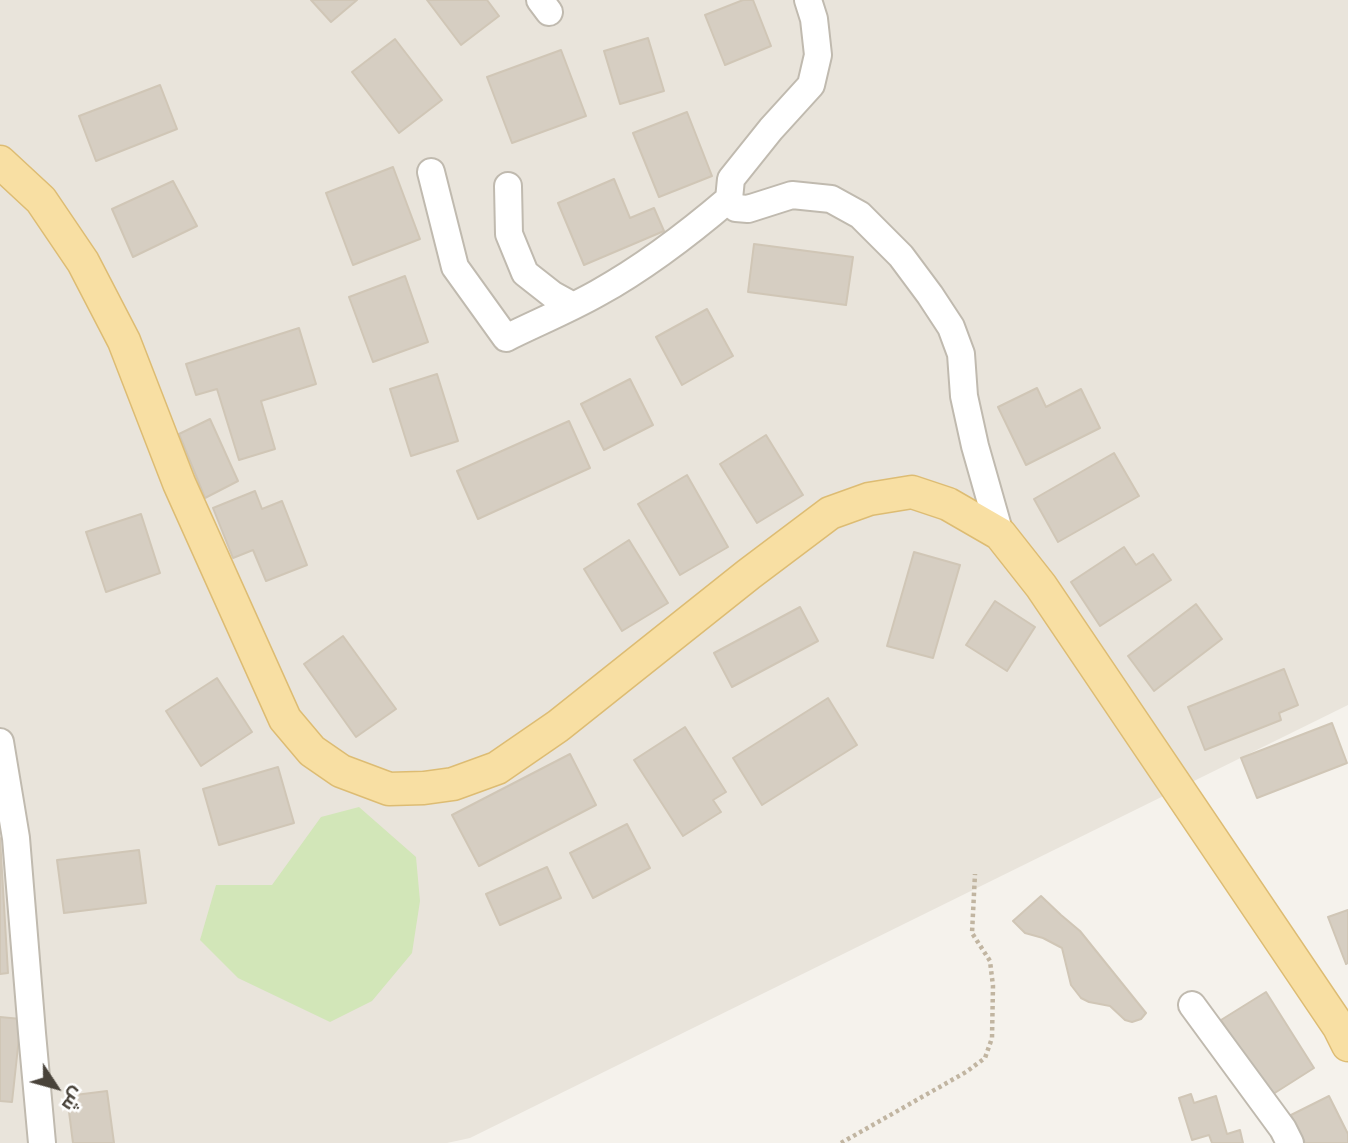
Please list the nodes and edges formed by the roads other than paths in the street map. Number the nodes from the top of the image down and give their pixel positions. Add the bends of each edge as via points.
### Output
1 (808, 0) edge
2 (0, 162) edge
3 (431, 172) dead end
4 (508, 186) dead end
5 (729, 199) junction
6 (573, 306) junction
7 (1000, 534) junction
8 (0, 742) edge
9 (1192, 1005) dead end
10 (1348, 1045) edge
11 (42, 1143) edge
12 (1290, 1143) edge

1 - 5 street via 818,55 811,85 731,179
2 - 7 main road via 41,200 83,262 118,330 179,483 285,719 312,751 341,771 389,789 453,784 497,768 558,726 830,513 869,499 912,492 948,504
3 - 6 street via 455,267 506,338
4 - 6 street via 509,234 524,274
5 - 6 street via 654,259
5 - 7 street via 736,208 748,209 792,195 831,199 860,215 901,256 951,327 961,354 964,396
7 - 10 main road via 1041,586
8 - 11 street via 16,838
9 - 12 street

